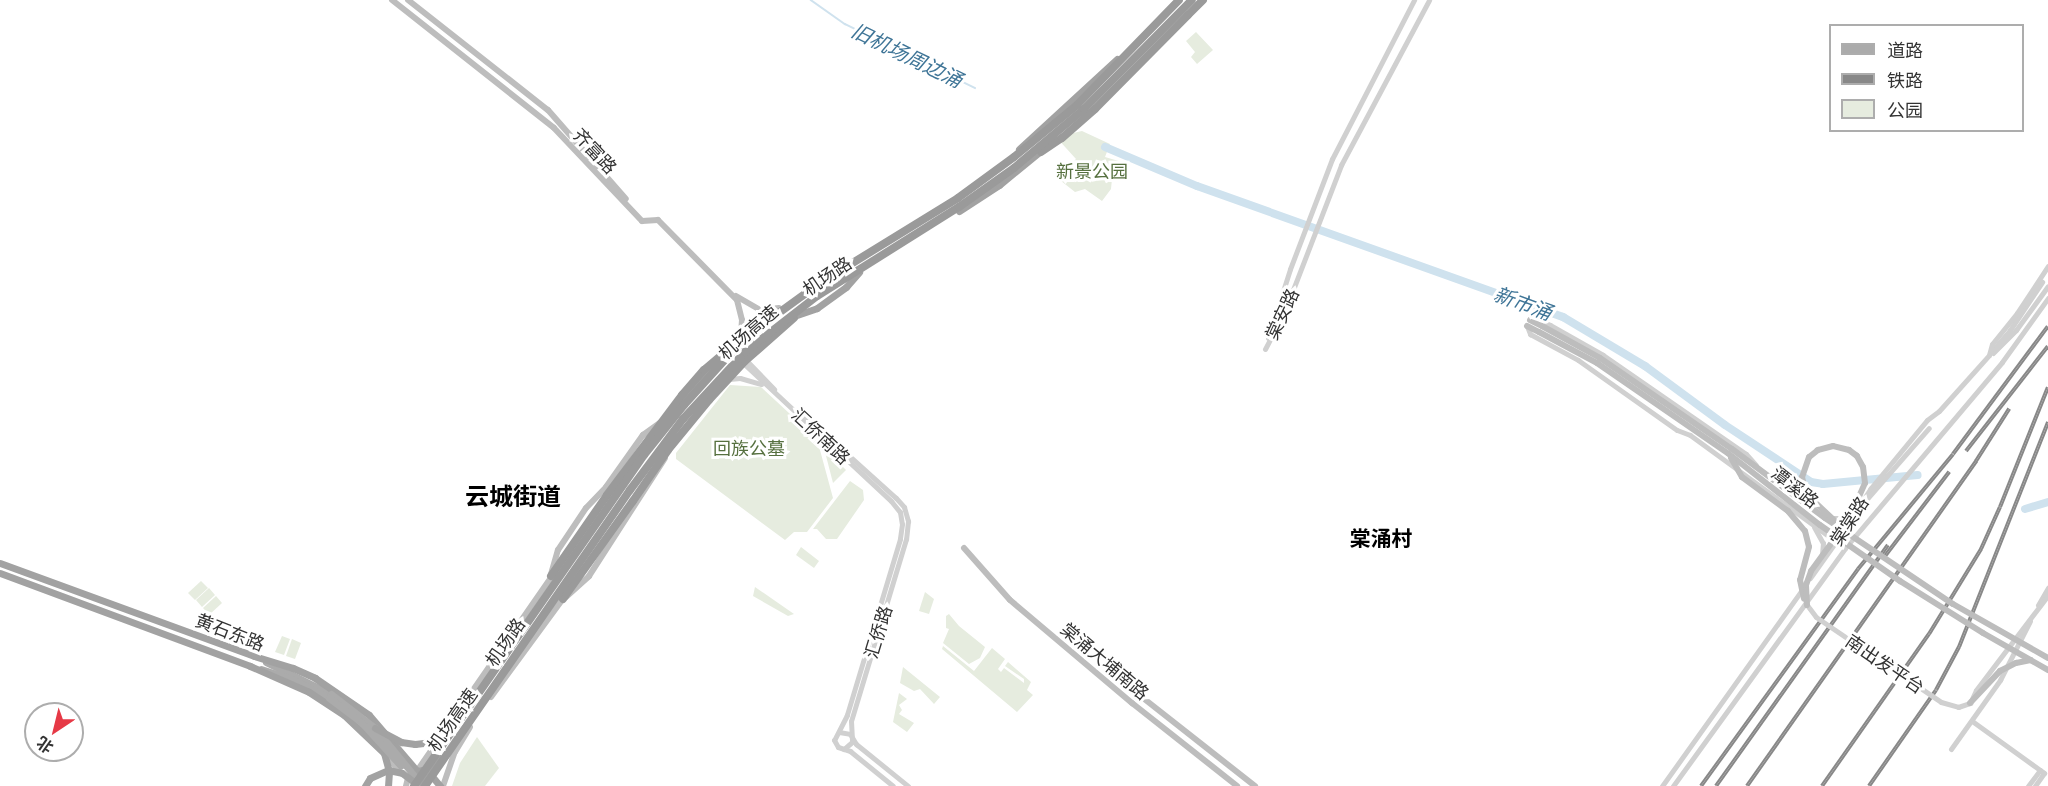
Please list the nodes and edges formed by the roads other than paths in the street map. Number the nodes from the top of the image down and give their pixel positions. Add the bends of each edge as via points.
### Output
1 (392, 0) edge
2 (408, 0) edge
3 (1180, 0) edge
4 (1192, 0) edge
5 (1202, 0) edge
6 (1414, 0) edge
7 (1429, 0) edge
8 (548, 110) junction
9 (542, 118) junction
10 (1071, 123) junction
11 (1014, 168) junction
12 (2048, 268) edge
13 (2048, 286) edge
14 (817, 296) junction
15 (2048, 298) edge
16 (791, 303) junction
17 (779, 308) junction
18 (1528, 323) junction
19 (1541, 329) junction
20 (734, 347) junction
21 (726, 355) junction
22 (1989, 355) junction
23 (742, 358) junction
24 (719, 381) junction
25 (765, 385) junction
26 (1939, 411) junction
27 (667, 421) junction
28 (1728, 441) junction
29 (667, 442) junction
30 (1729, 454) junction
31 (1721, 456) junction
32 (1864, 499) junction
33 (1823, 514) junction
34 (1849, 519) junction
35 (1809, 521) junction
36 (905, 527) junction
37 (1842, 528) junction
38 (1855, 536) junction
39 (1836, 542) junction
40 (964, 548) dead end
41 (1845, 548) junction
42 (568, 560) junction
43 (1822, 562) junction
44 (0, 563) edge
45 (576, 570) junction
46 (0, 573) edge
47 (551, 576) junction
48 (2048, 588) edge
49 (2048, 595) edge
50 (563, 599) junction
51 (547, 601) junction
52 (1807, 605) junction
53 (254, 656) junction
54 (508, 656) junction
55 (2048, 658) edge
56 (250, 666) junction
57 (2048, 668) edge
58 (1138, 694) dead end
59 (330, 696) junction
60 (1970, 703) junction
61 (454, 717) junction
62 (1972, 721) junction
63 (470, 727) junction
64 (375, 728) junction
65 (455, 729) junction
66 (838, 732) junction
67 (851, 736) junction
68 (393, 741) junction
69 (844, 749) junction
70 (1951, 749) dead end
71 (384, 753) junction
72 (408, 760) junction
73 (397, 768) junction
74 (417, 771) junction
75 (2042, 771) junction
76 (419, 784) edge
77 (365, 786) edge
78 (388, 786) edge
79 (406, 786) edge
80 (430, 786) edge
81 (441, 786) edge
82 (893, 786) edge
83 (908, 786) edge
84 (1237, 786) edge
85 (1255, 786) edge
86 (1662, 786) edge
87 (1673, 786) edge
88 (2028, 786) edge
89 (2035, 786) edge

1 - 9 main road, 齐富路
2 - 8 main road, 齐富路
3 - 16 highway, 机场高速, bridge via 1077,105 1014,157 958,198
3 - 17 highway, 机场路 via 995,168
4 - 10 highway, bridge
4 - 11 highway, 机场高速, bridge via 1084,109
5 - 10 main road, 机场路
5 - 11 highway, bridge via 1084,119 1055,144
6 - 7 street, 棠安路 via 1341,139 1276,308 1265,349 1284,313 1359,129
8 - 9 main road
8 - 17 main road, 齐富路 via 644,218 658,217 738,298 760,310
9 - 21 main road, 齐富路 via 642,221 658,220 737,300 742,324 740,338
10 - 23 highway, 机场路 via 999,184 859,272 817,308 794,316
11 - 14 highway, 机场高速
12 - 22 street via 2029,303
12 - 22 street, 棠棠路 via 1992,344
13 - 22 street via 2006,343
14 - 50 highway, bridge via 721,386 668,450
14 - 76 highway, 机场高速, bridge via 746,352 683,419
15 - 38 street, 棠棠路 via 2002,362
16 - 47 highway, bridge via 704,370 652,432
16 - 76 highway, 机场高速, bridge via 729,355 667,425
17 - 20 highway, 机场路
18 - 19 main road, 潭溪路
18 - 28 street via 1536,319 1603,355
18 - 31 street via 1530,334
19 - 30 main road, 潭溪路, bridge
19 - 37 main road, 潭溪路, bridge via 1600,358
20 - 21 highway, 机场路
20 - 23 street, 汇侨南路
21 - 27 highway, 机场路
22 - 26 street, 棠棠路
23 - 24 highway, 机场路
23 - 25 street, 汇侨南路
23 - 36 street, 汇侨南路 via 900,502 906,513
24 - 25 street via 740,378
24 - 29 highway, 机场路
25 - 36 street, 汇侨南路 via 891,501
26 - 32 street, 棠棠路
26 - 34 street, bridge via 1929,428
27 - 42 highway, 机场路
27 - 47 main road via 648,430 606,488 586,508 558,550
28 - 31 street via 1728,452
28 - 33 street
29 - 45 highway, 机场路
29 - 50 main road via 662,466 609,548 584,583
30 - 52 main road, bridge via 1742,477 1788,511 1805,531 1809,547 1800,588
30 - 57 main road, 潭溪路, bridge via 1900,581
31 - 35 street
32 - 33 street via 1842,518
32 - 37 street, 棠棠路
33 - 37 street
34 - 37 main road, bridge via 1863,495 1863,467 1849,450 1833,446 1818,450 1806,462 1806,494
34 - 52 main road, bridge via 1811,571 1806,585
35 - 39 street
35 - 43 street via 1823,543
36 - 66 street, 汇侨路 via 847,715
36 - 67 street, 汇侨路 via 851,721
37 - 38 street
37 - 39 street, 棠棠路
37 - 55 main road, 潭溪路, bridge via 1953,604
38 - 41 street, 棠棠路
39 - 41 street
39 - 43 street, 棠棠路
40 - 84 main road, 棠涌大埔南路 via 1010,600
41 - 87 street, 棠棠路
42 - 47 main road
42 - 51 highway, 机场路
43 - 86 street, 棠棠路
44 - 53 highway, 黄石东路
45 - 50 main road
45 - 51 highway, 机场路
46 - 56 highway, 黄石东路
47 - 51 main road
47 - 61 main road
48 - 62 street via 2000,680
49 - 60 street, bridge
50 - 63 main road
51 - 54 highway, 机场路
52 - 60 street, 南出发平台, bridge via 1816,616 1941,702 1958,707
53 - 59 main road, 黄石东路
53 - 68 highway via 293,668 335,690 369,715
54 - 65 highway, 机场路, bridge
54 - 80 highway, 机场路, bridge
56 - 59 main road, 黄石东路
56 - 71 highway via 331,706
57 - 60 main road, bridge via 2027,660 2008,666
58 - 85 main road, 棠涌大埔南路
59 - 64 main road, 黄石东路, bridge
59 - 76 main road, 黄石东路, bridge via 372,732
61 - 63 main road via 463,727
61 - 74 main road
62 - 70 street
62 - 75 street
63 - 81 main road
64 - 65 highway, bridge via 396,740 415,744 436,741
64 - 76 main road, 黄石东路, bridge
65 - 76 highway, 机场路, bridge
66 - 67 street
66 - 69 street via 835,742
67 - 69 street via 851,745
67 - 83 street
68 - 71 highway via 391,751
68 - 72 highway
69 - 82 street
71 - 73 main road
71 - 78 highway
72 - 73 highway via 406,767
72 - 74 highway
73 - 79 main road
74 - 79 main road via 408,778
74 - 81 highway via 430,774
75 - 88 street
75 - 89 street
76 - 77 highway, bridge via 388,770 375,774

